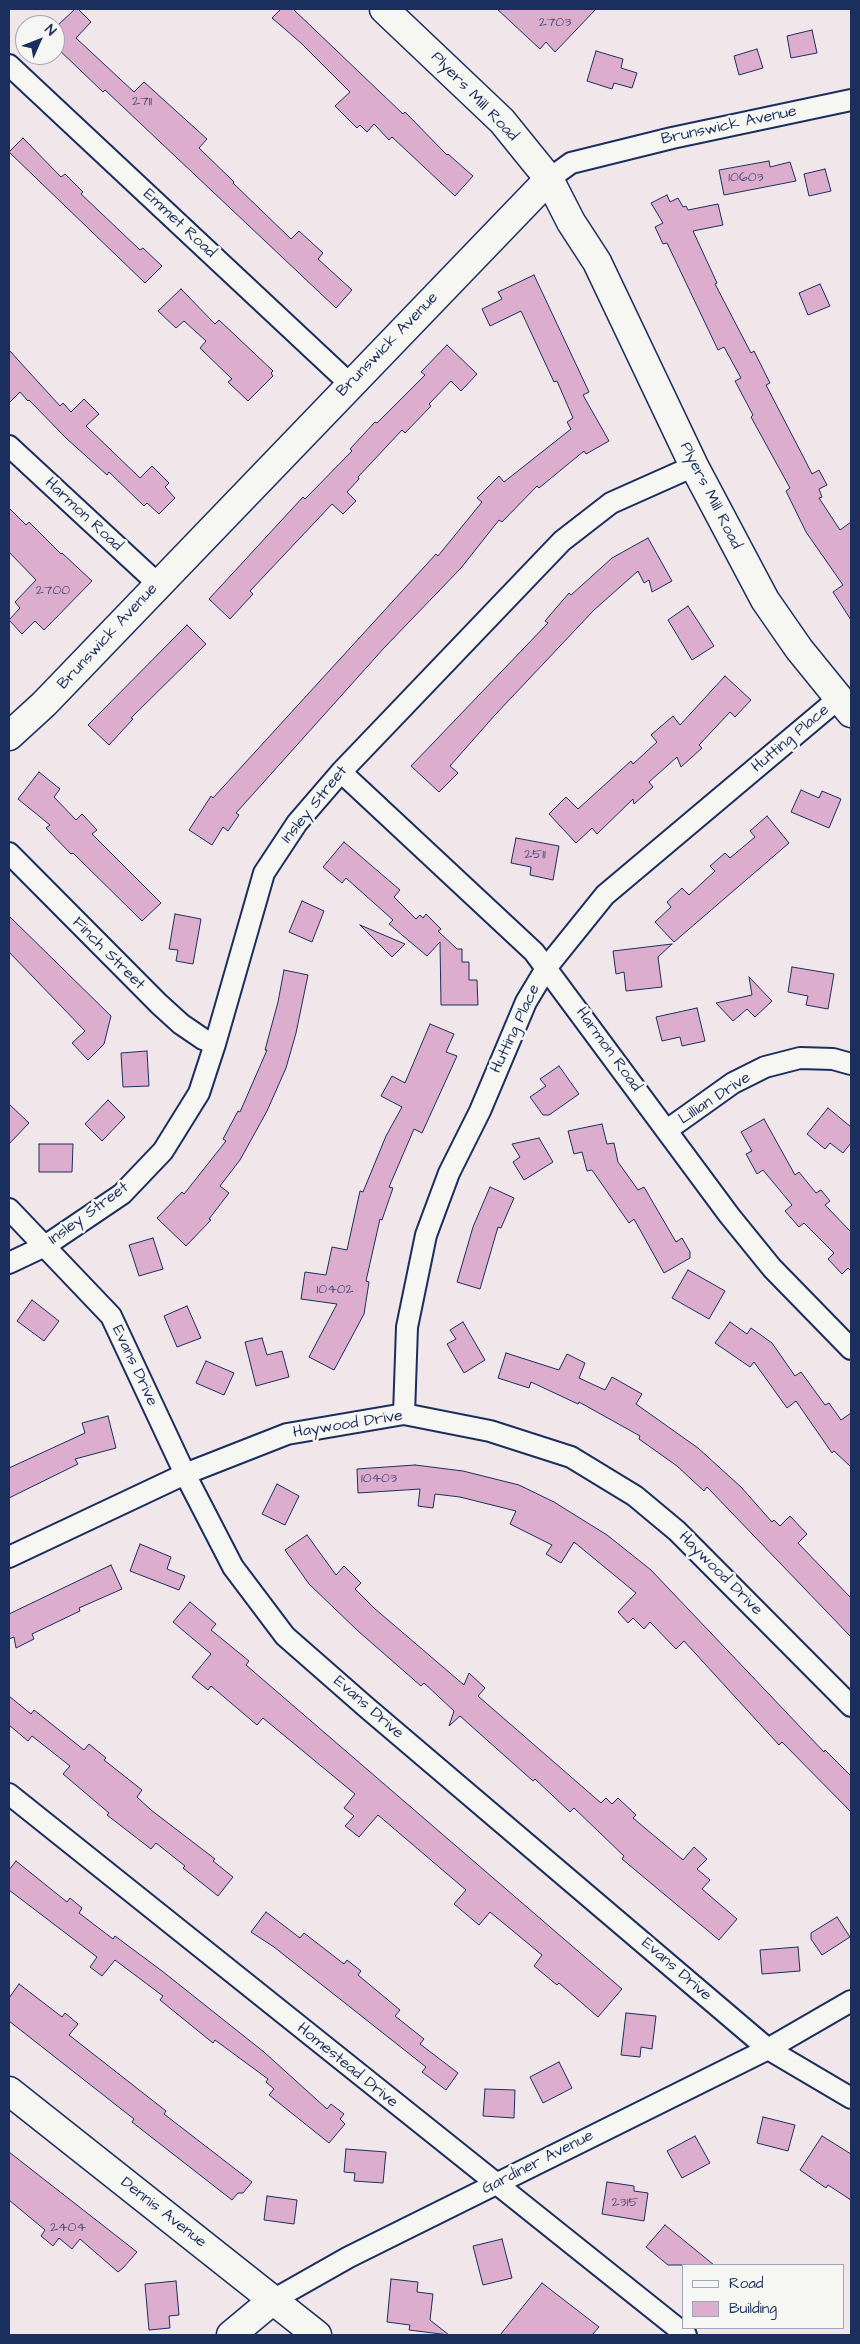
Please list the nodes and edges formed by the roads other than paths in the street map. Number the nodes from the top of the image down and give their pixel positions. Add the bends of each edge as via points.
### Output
1 (384, 9) edge
2 (9, 65) edge
3 (851, 100) edge
4 (552, 186) junction
5 (350, 384) junction
6 (9, 446) edge
7 (694, 466) junction
8 (158, 584) junction
9 (845, 706) edge
10 (9, 736) edge
11 (341, 772) junction
12 (9, 853) edge
13 (547, 967) junction
14 (215, 1044) junction
15 (851, 1064) edge
16 (667, 1130) junction
17 (9, 1209) edge
18 (45, 1246) junction
19 (9, 1264) edge
20 (851, 1350) edge
21 (404, 1414) junction
22 (185, 1474) junction
23 (9, 1557) edge
24 (851, 1706) edge
25 (9, 1794) edge
26 (851, 2001) edge
27 (768, 2049) junction
28 (9, 2091) edge
29 (851, 2098) edge
30 (496, 2185) junction
31 (273, 2300) junction
32 (231, 2335) edge
33 (317, 2335) edge
34 (686, 2335) edge

1 - 4 street, Plyers Mill Road via 502,121
2 - 5 street, Emmet Road
3 - 4 street, Brunswick Avenue via 570,163
4 - 5 street, Brunswick Avenue
4 - 7 street, Plyers Mill Road via 571,196 586,212 597,262
5 - 8 street, Brunswick Avenue
6 - 8 street, Harmon Road
7 - 9 street, Plyers Mill Road via 765,600
7 - 11 street, Insley Street via 610,503 562,541
8 - 10 street, Brunswick Avenue via 44,704
9 - 13 street, Hutting Place via 605,896
11 - 13 street, Harmon Road via 528,945
11 - 14 street, Insley Street via 296,822 264,873
12 - 14 street, Finch Street via 159,1004 181,1024
13 - 16 street, Harmon Road
13 - 21 street, Hutting Place via 526,1002 480,1111 449,1173 426,1235 407,1327
14 - 18 street, Insley Street via 199,1093 163,1151 122,1194
15 - 16 street, Lillian Drive via 833,1059 800,1058 765,1068 733,1083
16 - 20 street, Harmon Road via 772,1268
17 - 18 street, Evans Drive
18 - 19 street, Insley Street
18 - 22 street, Evans Drive via 111,1316
21 - 22 street, Haywood Drive via 288,1434
21 - 24 street, Haywood Drive via 490,1430 572,1457 635,1496 677,1531
22 - 23 street, Haywood Drive
22 - 27 street, Evans Drive via 233,1567 285,1636
25 - 30 street, Homestead Drive
26 - 27 street, Gardiner Avenue
27 - 29 street, Evans Drive
27 - 30 street, Gardiner Avenue
28 - 31 street, Dennis Avenue
30 - 31 street, Gardiner Avenue via 349,2257
30 - 34 street, Homestead Drive
31 - 32 street, Gardiner Avenue
31 - 33 street, Dennis Avenue

